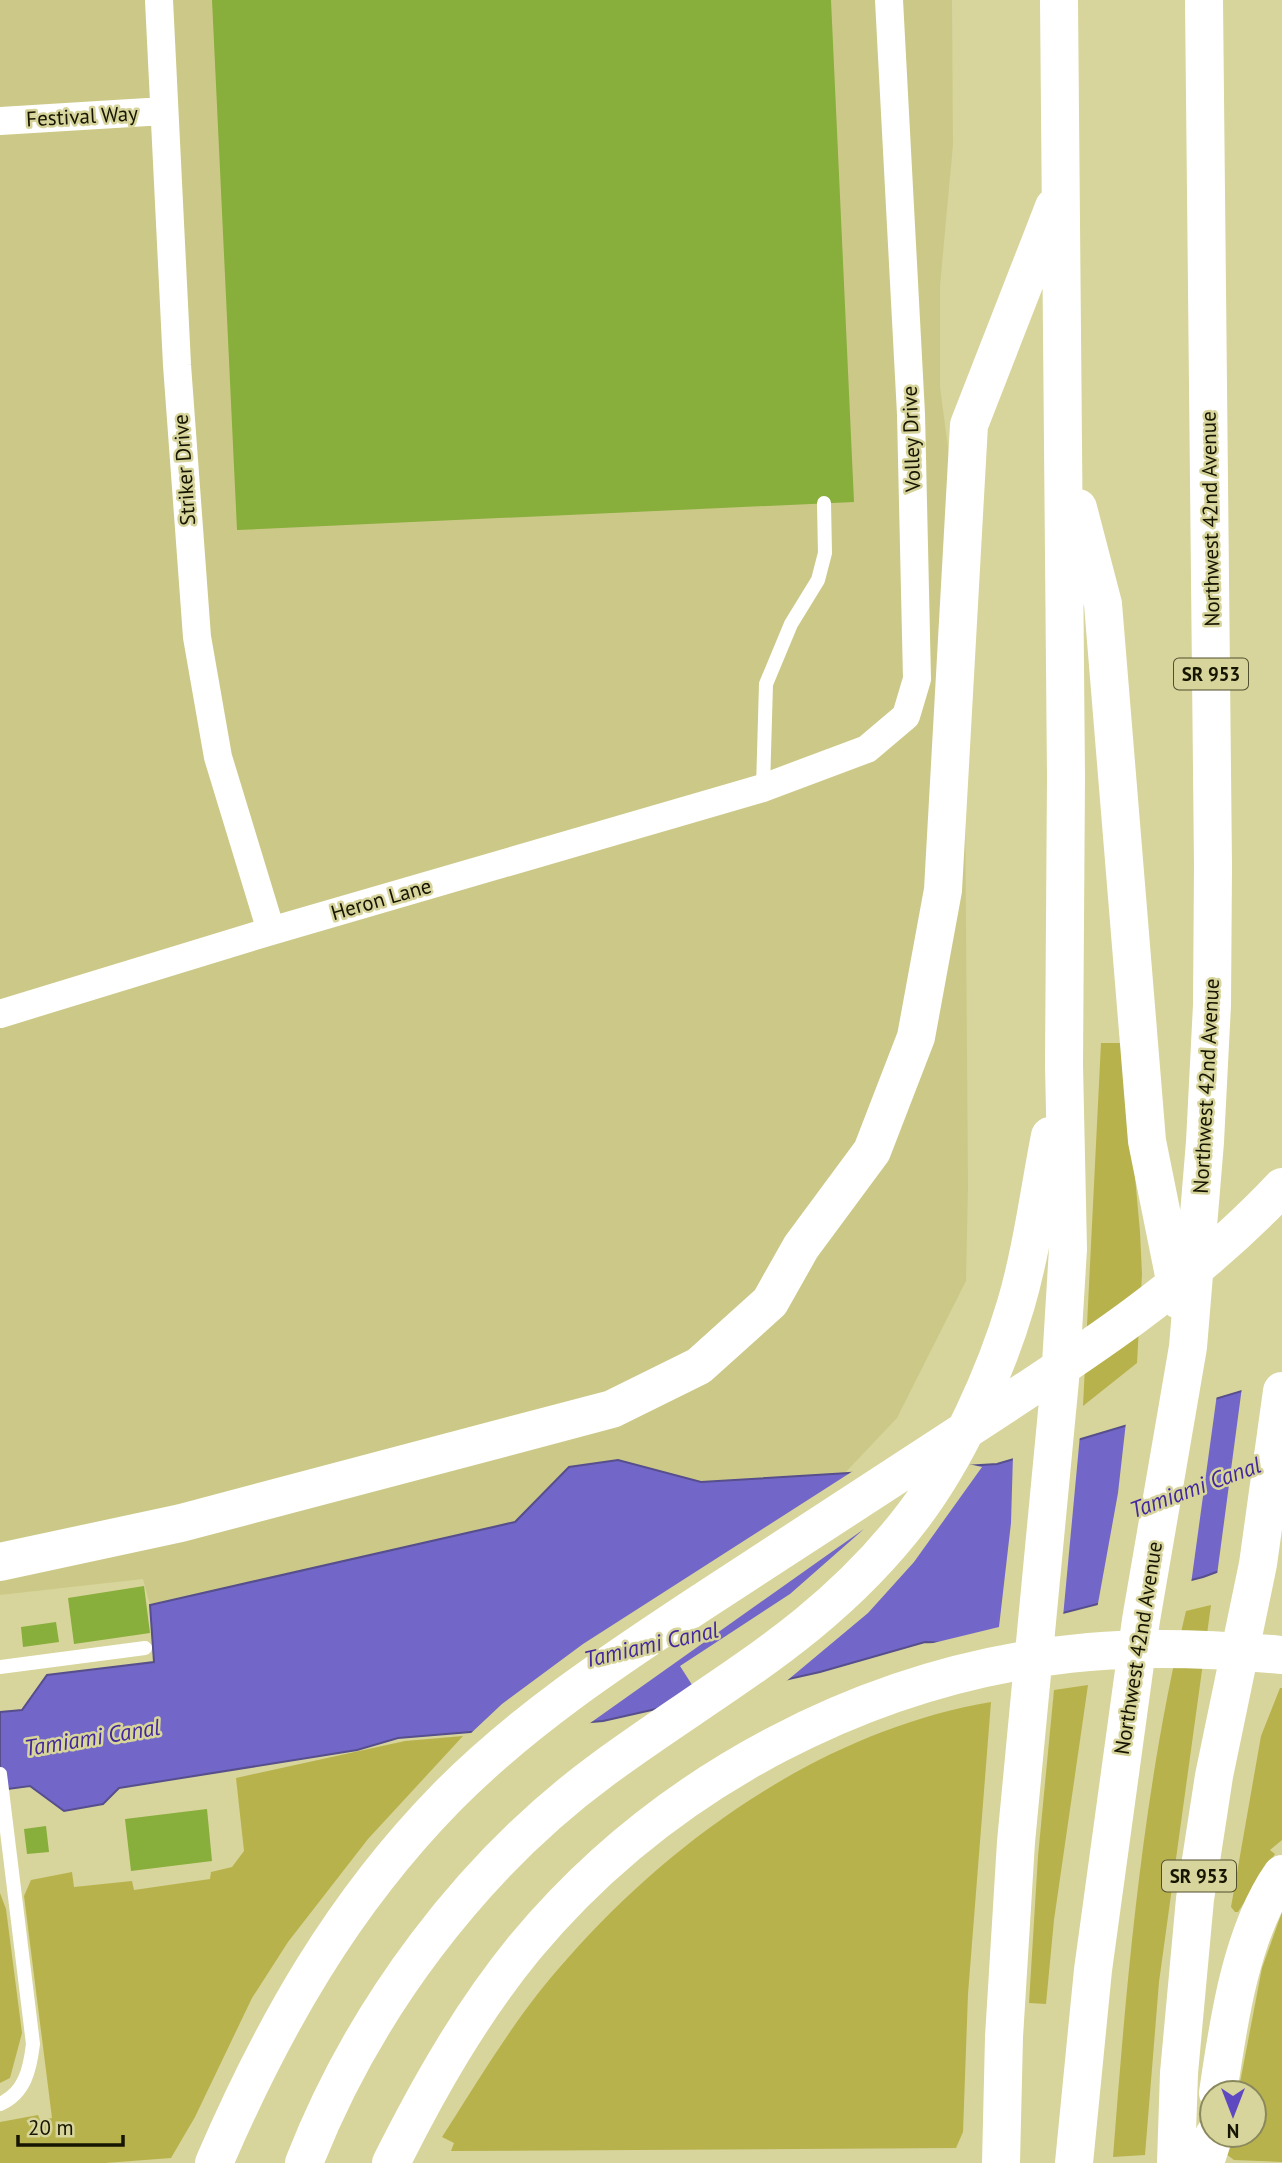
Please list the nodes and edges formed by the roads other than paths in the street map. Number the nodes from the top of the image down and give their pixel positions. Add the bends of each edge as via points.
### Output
1 (159, 0) edge
2 (889, 0) edge
3 (1059, 0) edge
4 (1204, 0) edge
5 (164, 111) junction
6 (0, 121) edge
7 (1061, 188) junction
8 (1063, 449) junction
9 (824, 503) dead end
10 (763, 788) junction
11 (271, 931) junction
12 (0, 1014) edge
13 (1064, 1065) junction
14 (1282, 1187) edge
15 (1188, 1347) junction
16 (1282, 1391) edge
17 (0, 1562) edge
18 (145, 1648) dead end
19 (1282, 1655) edge
20 (0, 1667) edge
21 (0, 1774) edge
22 (1282, 1874) edge
23 (1221, 2079) edge
24 (0, 2105) edge
25 (214, 2163) edge
26 (304, 2163) edge
27 (391, 2163) edge
28 (1001, 2163) edge
29 (1074, 2163) edge
30 (1176, 2163) edge

1 - 5 street, Striker Drive
2 - 10 street, Volley Drive via 911,414 917,679 905,716 867,748
3 - 7 highway
4 - 15 highway, Northwest 42nd Avenue / SR 953 via 1213,991
5 - 6 street, Festival Way
5 - 11 street, Striker Drive via 177,379 197,637 218,757
7 - 8 highway
7 - 17 highway via 969,425 943,890 916,1037 872,1151 802,1247 770,1302 699,1366 612,1409 181,1523
8 - 13 highway
8 - 15 highway via 1102,604 1147,1141
9 - 10 lane via 825,553 818,580 791,624 766,684
10 - 11 street, Heron Lane
11 - 12 street, Heron Lane
13 - 26 highway via 1015,1306 977,1403 950,1459 915,1514 847,1592 794,1638 577,1789 480,1882 438,1932 361,2045
13 - 28 highway via 1068,1249 1011,1907
14 - 25 highway via 1209,1259 1110,1335 582,1683 472,1774 394,1858 341,1925 291,2003
15 - 29 highway, Northwest 42nd Avenue / SR 953 via 1141,1620 1093,1970
16 - 30 highway, SR 953 via 1268,1507 1214,1776 1195,1899
18 - 20 lane
19 - 27 highway via 1155,1648 1024,1660 901,1691 784,1740 671,1809 571,1897 485,2000
21 - 24 lane via 33,2044 24,2084
22 - 23 highway via 1247,1951

